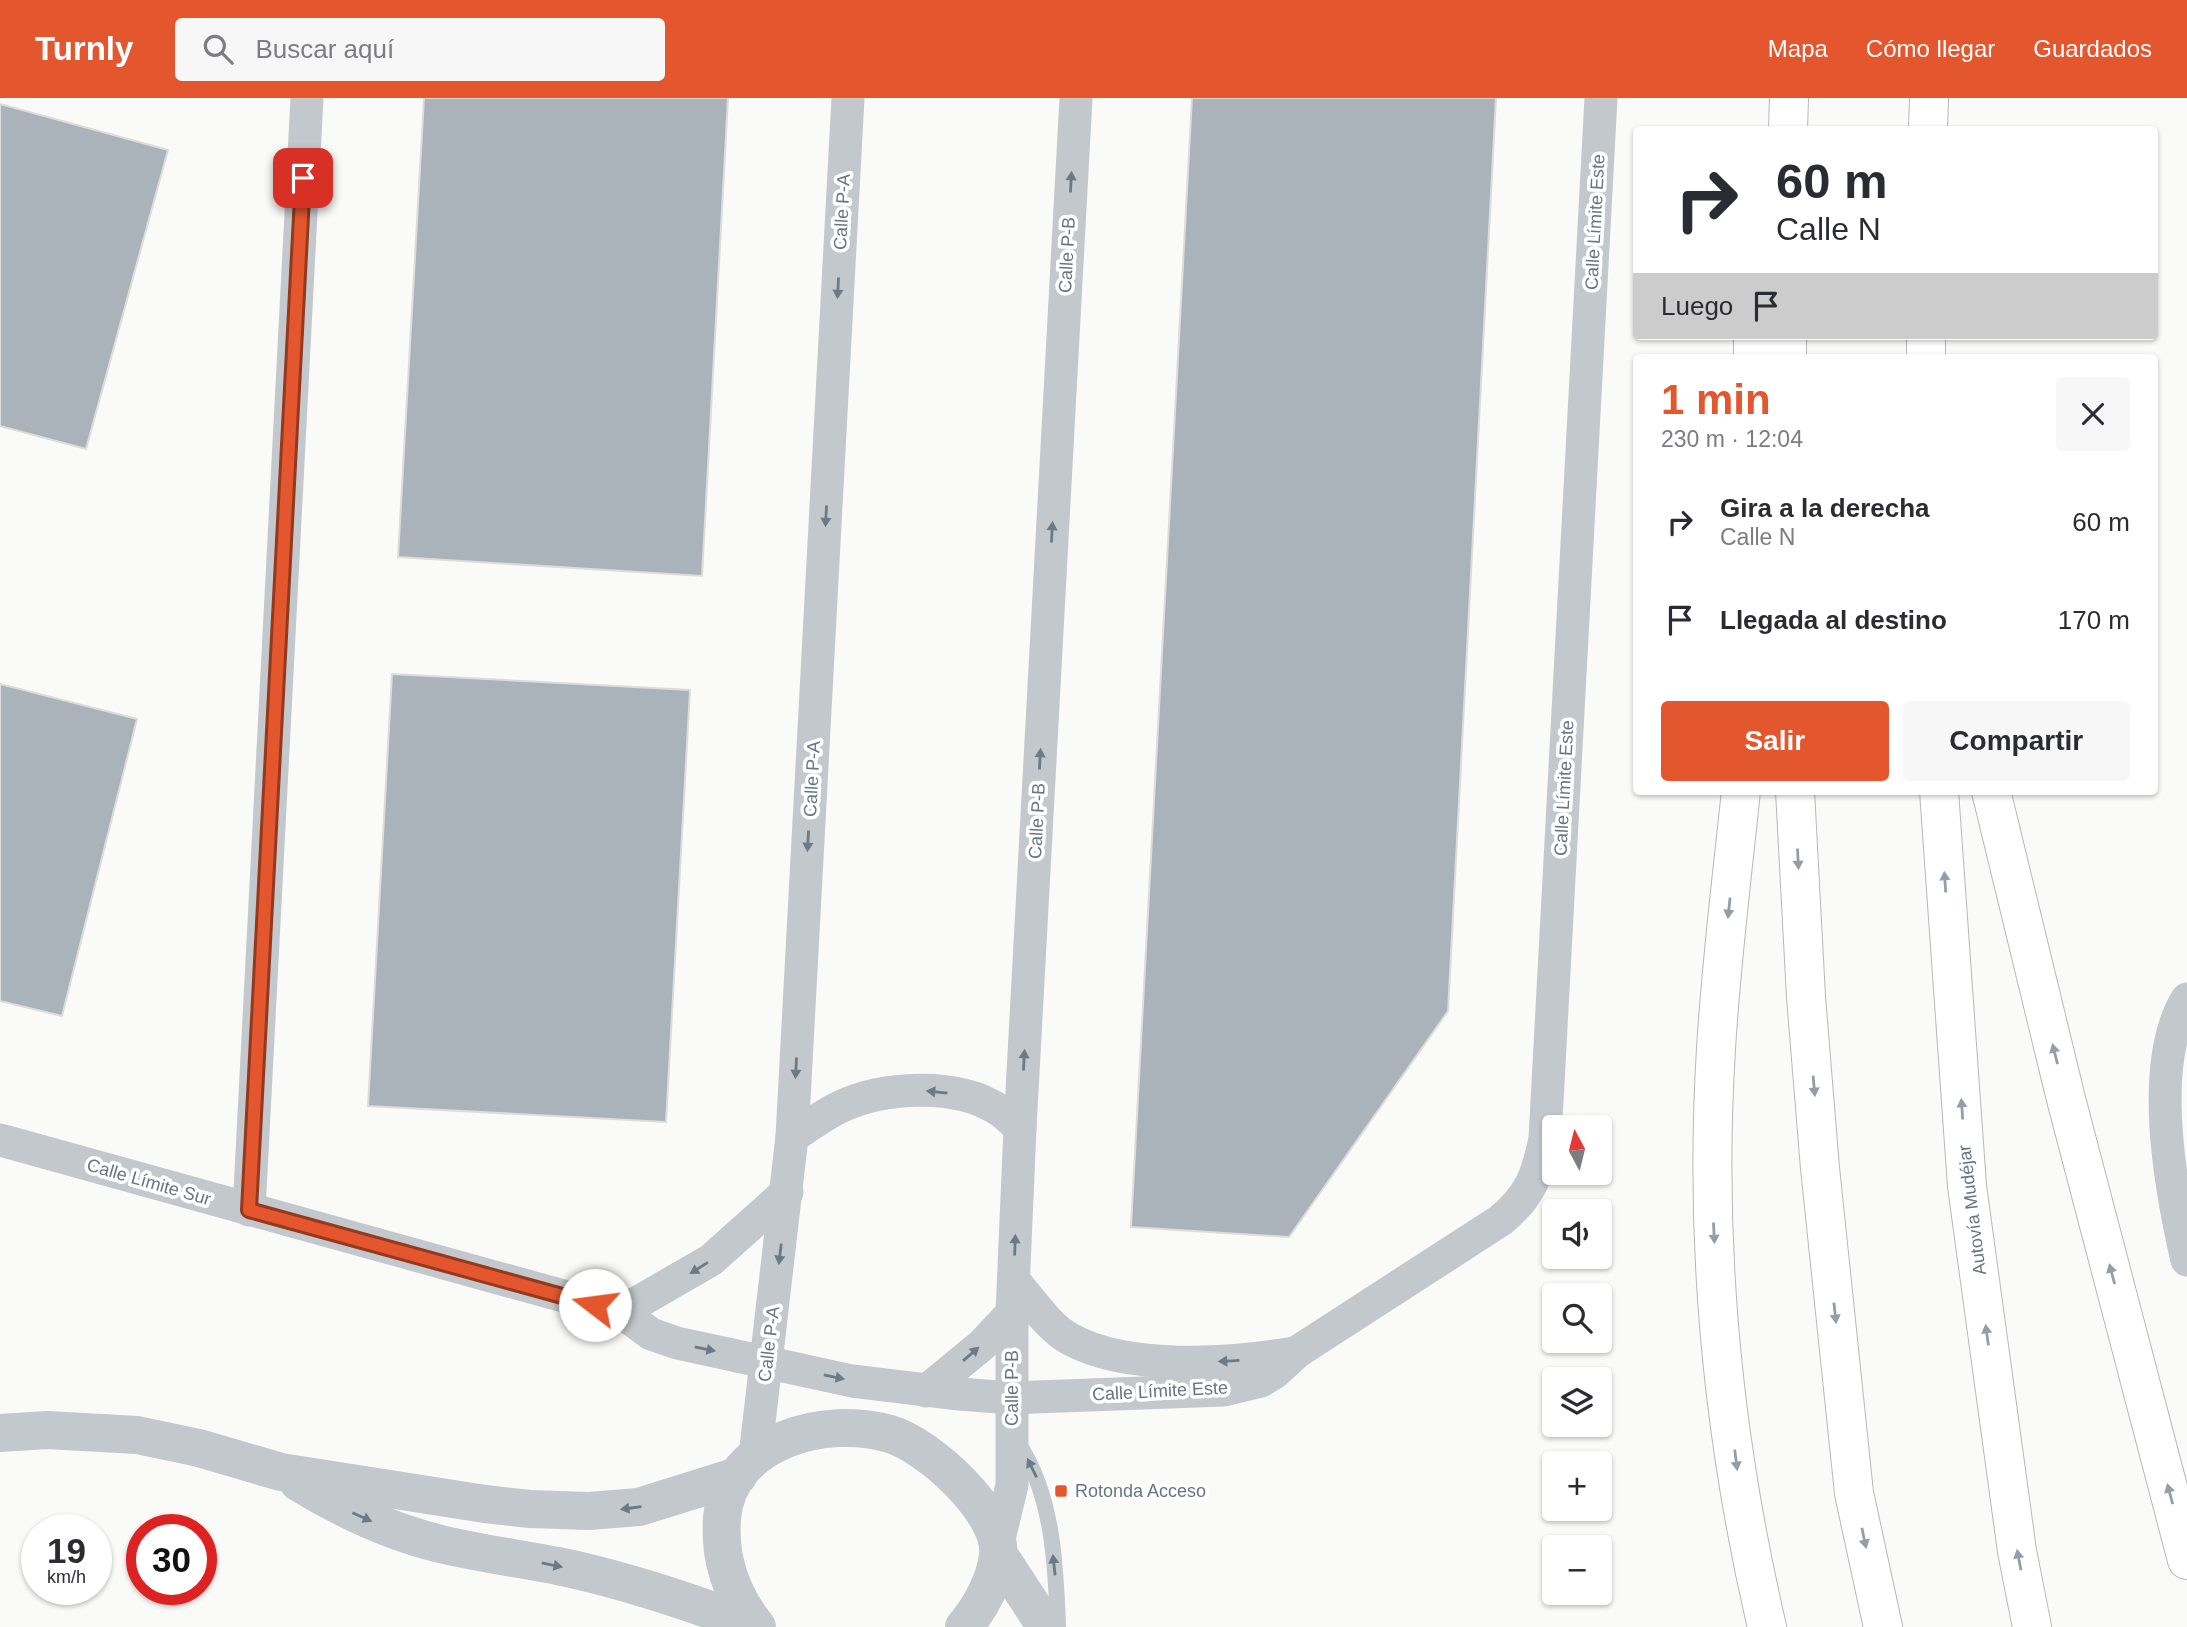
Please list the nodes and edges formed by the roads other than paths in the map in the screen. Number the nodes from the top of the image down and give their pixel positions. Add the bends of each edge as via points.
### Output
1 (307, 98) edge
2 (848, 98) edge
3 (1076, 98) edge
4 (1601, 98) edge
5 (1789, 98) edge
6 (1929, 98) edge
7 (1788, 126) edge
8 (1928, 126) edge
9 (1741, 795) edge
10 (1795, 795) edge
11 (1939, 795) edge
12 (1993, 795) edge
13 (2187, 999) edge
14 (1020, 1128) junction
15 (792, 1137) junction
16 (0, 1140) edge
17 (787, 1192) junction
18 (249, 1210) junction
19 (2187, 1260) edge
20 (1013, 1297) junction
21 (621, 1312) junction
22 (1297, 1352) junction
23 (767, 1363) junction
24 (926, 1391) junction
25 (1012, 1398) junction
26 (0, 1433) edge
27 (1012, 1436) junction
28 (746, 1467) junction
29 (281, 1472) junction
30 (998, 1549) junction
31 (2187, 1560) edge
32 (746, 1623) edge
33 (964, 1627) edge
34 (1046, 1627) edge
35 (1058, 1627) edge
36 (1767, 1627) edge
37 (1883, 1627) edge
38 (2032, 1627) edge

1 - 18 street
2 -> 15 street, Calle P-A
14 -> 3 street, Calle P-B
4 - 22 street, Calle Límite Este via 1545,1139 1539,1168 1530,1189 1501,1220
5 - 7 highway
6 - 8 highway
9 -> 36 highway via 1716,1049 1714,1224 1717,1293 1737,1467
10 -> 37 highway via 1820,1168 1854,1493
38 -> 11 highway, Autovía Mudéjar via 2017,1550 1967,1186
31 -> 12 highway via 2066,1099
13 - 19 street via 2167,1053 2164,1114
14 -> 15 street via 999,1110 976,1100 911,1089 863,1097 838,1107
20 -> 14 street, Calle P-B
15 - 17 street, Calle P-A
16 - 18 street, Calle Límite Sur
17 -> 21 street via 711,1260
17 -> 23 street, Calle P-A
18 - 21 street, Calle Límite Sur
22 -> 20 street, Calle Límite Este via 1259,1359 1130,1357 1068,1338
24 -> 20 street via 982,1345
20 - 25 street, Calle P-B
21 -> 23 street, Calle Límite Sur via 664,1339
22 - 25 street, Calle Límite Este via 1274,1373 1241,1387
23 -> 24 street, Calle Límite Sur
23 - 28 street, Calle P-A
24 - 25 street, Calle Límite Este
25 - 27 street, Calle P-B
26 - 29 street via 137,1434
27 - 30 street, Calle P-B via 1011,1497
35 -> 27 lane via 1045,1504 1036,1476
28 -> 29 street via 659,1502 589,1511 485,1504
28 - 30 street via 792,1436 822,1429 847,1427 892,1434 953,1475 980,1507
28 - 32 street via 729,1490 723,1508 726,1569
29 -> 32 street via 338,1507 415,1537 626,1582
30 - 33 street via 985,1594
30 - 34 street

